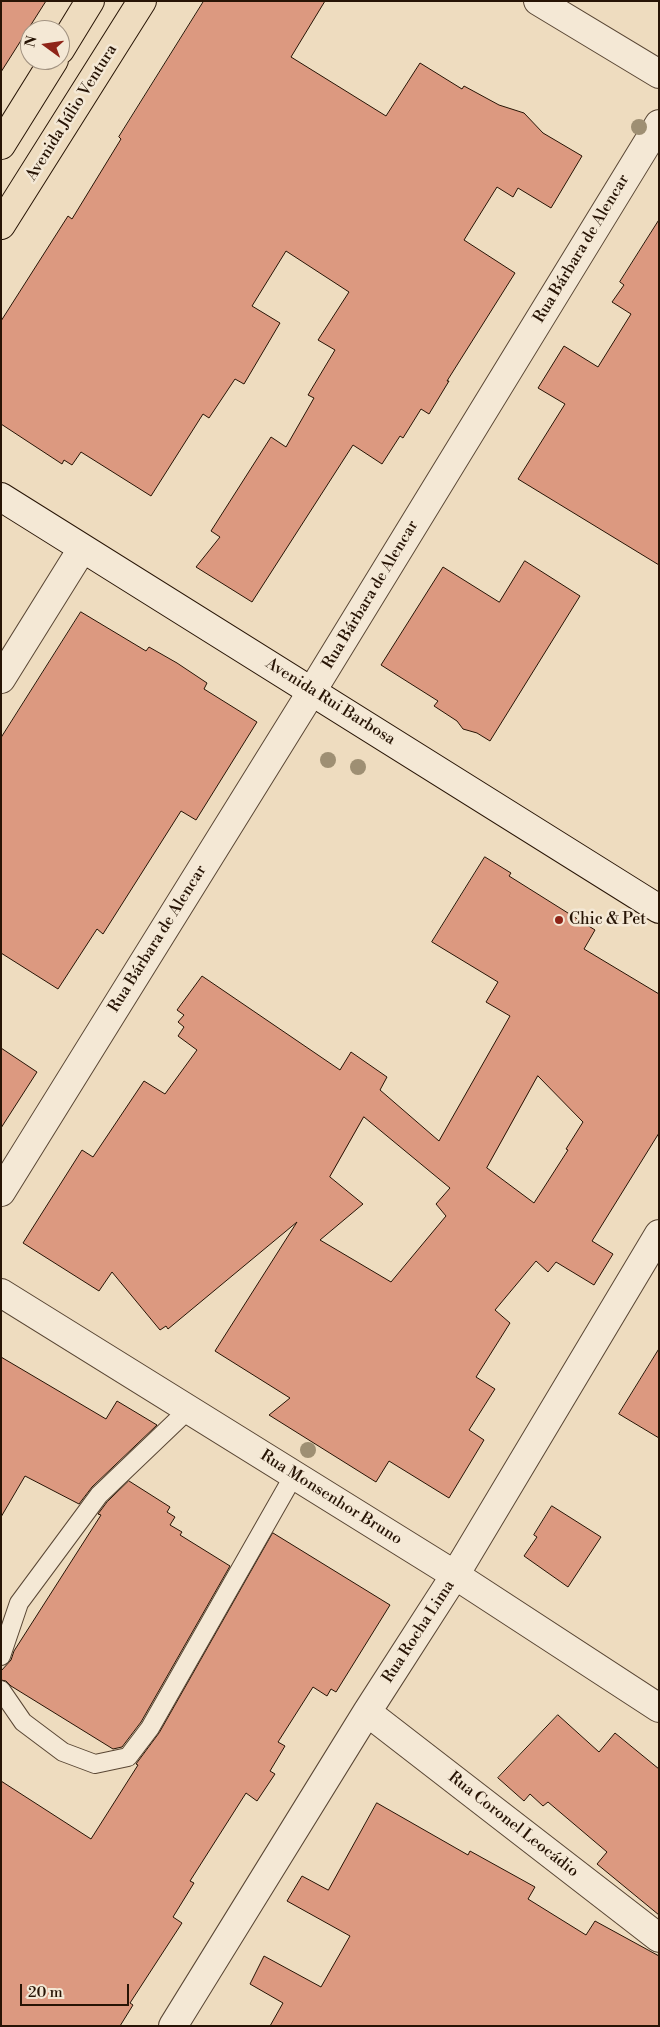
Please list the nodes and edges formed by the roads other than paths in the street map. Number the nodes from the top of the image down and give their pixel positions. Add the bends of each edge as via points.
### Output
1 (90, 1) edge
2 (142, 1) edge
3 (538, 1) edge
4 (70, 34) edge
5 (48, 70) edge
6 (659, 74) edge
7 (659, 124) edge
8 (1, 145) edge
9 (1, 225) edge
10 (1, 497) edge
11 (82, 549) junction
12 (1, 679) edge
13 (312, 690) junction
14 (659, 908) edge
15 (1, 1192) edge
16 (659, 1234) edge
17 (1, 1293) edge
18 (188, 1409) junction
19 (294, 1475) junction
20 (455, 1575) junction
21 (1, 1656) edge
22 (1, 1690) edge
23 (659, 1708) edge
24 (367, 1712) junction
25 (659, 1938) edge
26 (173, 2026) edge

1 - 4 main road
2 - 9 main road, Avenida Júlio Ventura
3 - 6 street
5 - 8 main road
7 - 13 street, Rua Bárbara de Alencar
10 - 11 street, Avenida Rui Barbosa
11 - 12 street
11 - 13 street, Avenida Rui Barbosa
13 - 14 street, Avenida Rui Barbosa
13 - 15 street, Rua Bárbara de Alencar
16 - 20 street, Rua Rocha Lima
17 - 18 street, Rua Monsenhor Bruno
18 - 19 street, Rua Monsenhor Bruno
18 - 21 lane via 100,1495 19,1603
19 - 20 street, Rua Monsenhor Bruno
19 - 22 lane via 150,1728 128,1757 94,1764 63,1752 23,1722
20 - 23 street, Rua Monsenhor Bruno
20 - 24 street, Rua Rocha Lima
24 - 25 street, Rua Coronel Leocádio
24 - 26 street, Rua Rocha Lima

